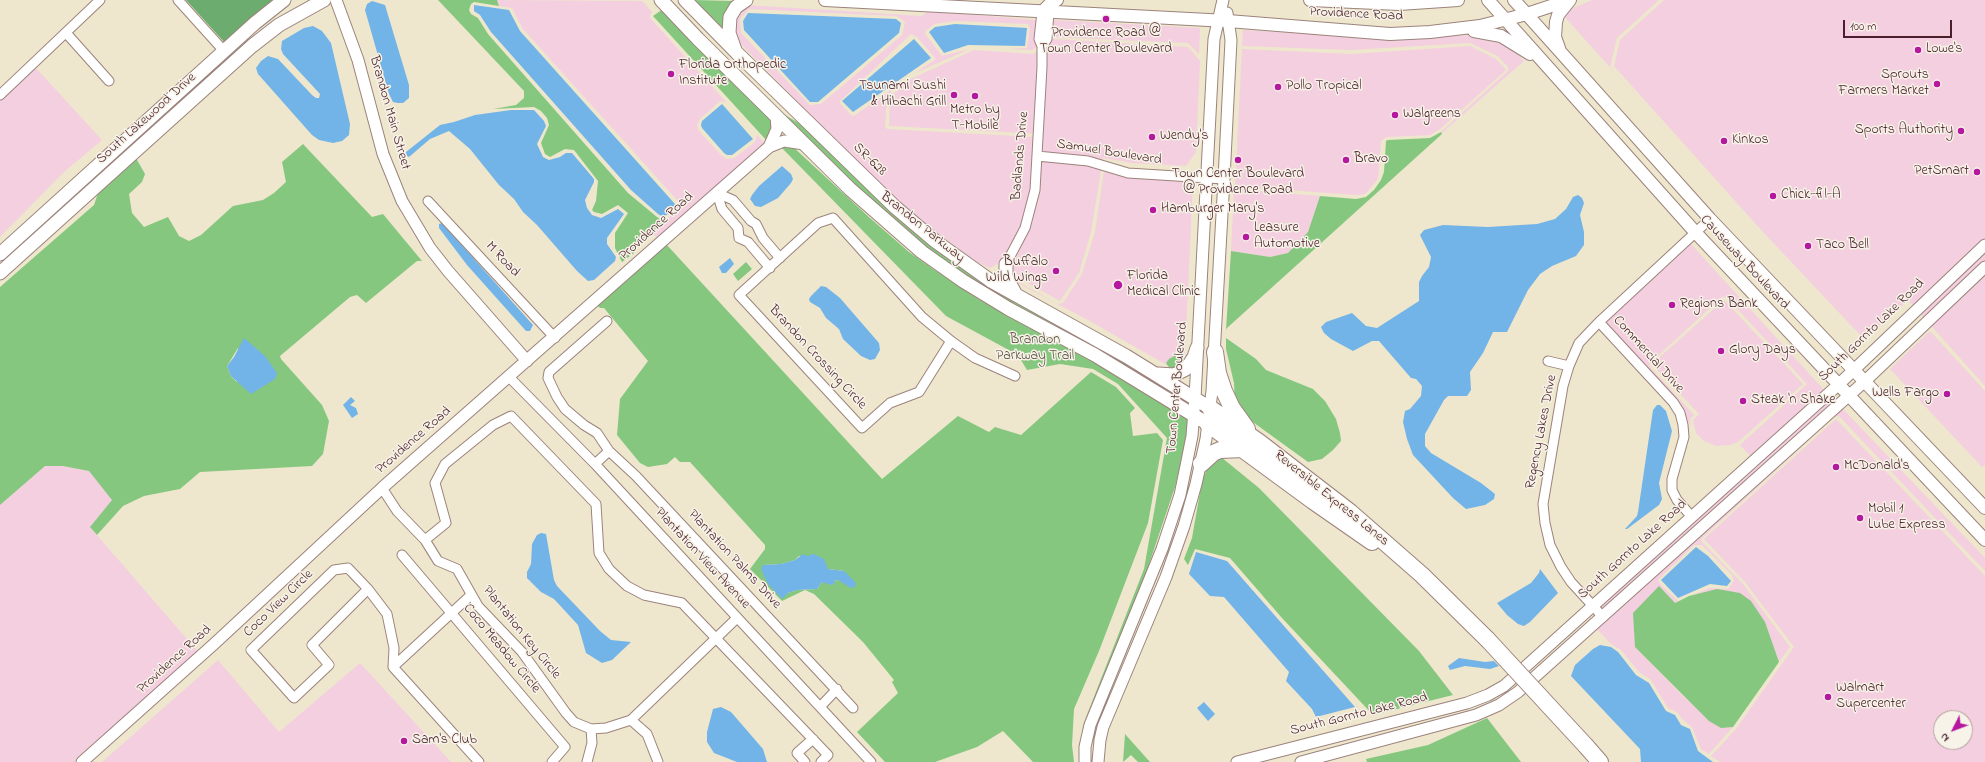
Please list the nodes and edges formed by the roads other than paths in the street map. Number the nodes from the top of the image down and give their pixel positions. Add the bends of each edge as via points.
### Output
1 (100, 0) edge
2 (178, 0) edge
3 (284, 0) edge
4 (324, 0) edge
5 (336, 0) edge
6 (661, 0) edge
7 (685, 0) edge
8 (746, 0) edge
9 (825, 0) edge
10 (1057, 0) edge
11 (1224, 0) edge
12 (1310, 0) edge
13 (1458, 0) edge
14 (1488, 0) edge
15 (1514, 0) edge
16 (1570, 0) edge
17 (1439, 1) edge
18 (1046, 12) junction
19 (1527, 14) junction
20 (1506, 20) junction
21 (1223, 21) junction
22 (1465, 29) junction
23 (66, 34) junction
24 (224, 51) junction
25 (1560, 51) junction
26 (736, 53) junction
27 (1546, 66) junction
28 (109, 81) dead end
29 (0, 94) edge
30 (776, 116) junction
31 (804, 144) junction
32 (769, 148) junction
33 (1037, 156) junction
34 (1206, 177) junction
35 (1224, 179) junction
36 (717, 193) junction
37 (428, 201) dead end
38 (1710, 219) junction
39 (751, 221) junction
40 (738, 228) junction
41 (759, 232) junction
42 (1696, 233) junction
43 (748, 242) junction
44 (1985, 245) edge
45 (0, 254) edge
46 (780, 258) junction
47 (1006, 264) junction
48 (1985, 267) edge
49 (770, 268) junction
50 (0, 273) edge
51 (980, 274) junction
52 (1017, 297) junction
53 (607, 321) dead end
54 (1599, 322) junction
55 (555, 338) junction
56 (951, 341) junction
57 (1197, 348) junction
58 (1214, 352) junction
59 (527, 361) junction
60 (1548, 361) dead end
61 (1569, 366) junction
62 (1853, 370) junction
63 (1158, 374) junction
64 (1015, 376) dead end
65 (510, 377) junction
66 (1864, 382) junction
67 (1838, 384) junction
68 (1848, 395) junction
69 (1195, 398) junction
70 (1210, 408) junction
71 (1193, 414) junction
72 (1208, 424) junction
73 (1259, 442) junction
74 (1243, 450) junction
75 (609, 451) junction
76 (595, 464) junction
77 (1201, 464) junction
78 (382, 488) junction
79 (1985, 508) edge
80 (1692, 517) junction
81 (425, 540) junction
82 (1985, 540) edge
83 (402, 555) dead end
84 (368, 589) junction
85 (471, 595) junction
86 (1445, 597) junction
87 (1593, 606) junction
88 (451, 612) junction
89 (1603, 617) junction
90 (737, 618) junction
91 (716, 638) junction
92 (393, 667) junction
93 (837, 689) junction
94 (820, 707) junction
95 (853, 708) dead end
96 (631, 720) junction
97 (591, 729) junction
98 (813, 738) junction
99 (82, 762) edge
100 (479, 762) edge
101 (552, 762) edge
102 (587, 762) edge
103 (658, 762) edge
104 (805, 762) edge
105 (821, 762) edge
106 (871, 762) edge
107 (1085, 762) edge
108 (1098, 762) edge
109 (1237, 762) edge
110 (1301, 762) edge
111 (1600, 762) edge

1 - 23 street
2 - 24 street
3 - 24 main road, South Lakewood Drive
4 - 50 main road, South Lakewood Drive via 284,22 252,46
5 - 59 street, Brandon Main Street via 358,60 383,154 402,201 426,242 448,271
6 - 30 main road, Brandon Parkway
7 - 26 main road
8 - 26 main road via 733,11 729,24 731,42
9 - 18 main road, Providence Road
10 - 18 main road via 1049,4
11 - 21 street, Town Center Boulevard
12 - 17 main road, Providence Road via 1374,4
13 - 17 main road, Providence Road
14 - 20 main road, Causeway Boulevard
15 - 19 main road, Causeway Boulevard
16 - 19 main road, Providence Road
16 - 25 main road via 1558,15 1556,22 1555,37
18 - 21 main road, Providence Road
18 - 33 street, Badlands Drive via 1039,39 1042,46
19 - 20 main road, Providence Road
19 - 25 main road, Causeway Boulevard
20 - 22 main road, Providence Road
20 - 27 main road, Causeway Boulevard
21 - 22 main road, Providence Road via 1377,33
21 - 34 street, Town Center Boulevard via 1214,39
21 - 35 street, Town Center Boulevard via 1231,40
22 - 27 main road via 1506,39
23 - 28 street
23 - 29 street
24 - 45 main road, South Lakewood Drive
25 - 38 main road, Causeway Boulevard
26 - 51 main road, SR-628 via 895,207
27 - 42 main road, Causeway Boulevard
30 - 31 main road, Brandon Parkway
30 - 32 street, Providence Road via 777,129
31 - 32 street, Providence Road via 784,142
31 - 71 main road, Brandon Parkway via 896,231 963,281 1009,310 1095,355
32 - 36 street, Providence Road
33 - 34 street, Samuel Boulevard via 1088,161 1128,173
33 - 47 street, Badlands Drive via 1035,190 1028,218 1021,238
34 - 35 street, Samuel Boulevard
34 - 57 street, Town Center Boulevard
35 - 58 street, Town Center Boulevard
36 - 39 street via 733,200
36 - 40 street via 722,209
36 - 55 street, Providence Road
37 - 55 street, M Road
38 - 42 street, Regency Lakes Drive
38 - 62 main road, Causeway Boulevard
39 - 40 street via 743,222
39 - 41 street via 756,224
40 - 43 street via 739,238
41 - 43 street via 755,240
41 - 46 street
42 - 54 street, Regency Lakes Drive
42 - 67 main road, Causeway Boulevard
43 - 49 street
44 - 62 street, South Gornto Lake Road
46 - 49 street, Brandon Crossing Circle
46 - 56 street, Brandon Crossing Circle via 818,223 833,218 922,317
47 - 51 main road
47 - 52 main road via 1008,281
48 - 66 street, South Gornto Lake Road
49 - 56 street, Brandon Crossing Circle via 740,295 862,428 890,404 919,392
51 - 52 main road, SR-628
52 - 63 main road
53 - 75 street, Plantation Palms Drive via 550,372 548,378 565,409 584,426 597,433
54 - 61 street, Regency Lakes Drive via 1579,343
54 - 80 street, Commercial Drive via 1673,402 1680,413 1684,437 1671,484 1677,500
55 - 59 street, Providence Road
56 - 64 street, Brandon Crossing Circle via 975,358
57 - 63 main road via 1186,369 1174,374
57 - 69 street, Town Center Boulevard
58 - 70 street, Town Center Boulevard
58 - 73 highway via 1220,382 1228,400 1237,416
59 - 65 street, Providence Road
60 - 61 street
61 - 87 street, Regency Lakes Drive via 1563,386 1543,504 1550,545 1561,567
62 - 66 main road, Causeway Boulevard
62 - 67 street, South Gornto Lake Road
63 - 69 main road
65 - 76 street, Plantation View Avenue
65 - 78 street, Providence Road
66 - 68 street, South Gornto Lake Road
66 - 79 main road, Causeway Boulevard
67 - 68 main road, Causeway Boulevard
67 - 80 street, South Gornto Lake Road
68 - 82 main road, Causeway Boulevard
68 - 89 street, South Gornto Lake Road
69 - 70 main road
69 - 71 street, Town Center Boulevard
70 - 72 street, Town Center Boulevard
70 - 73 highway, Reversible Express Lanes
71 - 72 main road, Brandon Parkway
71 - 107 street, Town Center Boulevard via 1192,436 1180,495 1162,549 1090,725 1085,747
72 - 74 highway, Reversible Express Lanes
72 - 77 street, Town Center Boulevard
73 - 86 highway, Reversible Express Lanes via 1350,512
74 - 77 highway via 1213,452
74 - 86 highway, Reversible Express Lanes
75 - 76 street
75 - 93 street, Plantation Palms Drive via 636,476
76 - 90 street, Plantation View Avenue
77 - 108 street, Town Center Boulevard via 1178,547 1103,727
78 - 81 street, Plantation Key Circle via 397,511
78 - 99 street, Providence Road
80 - 87 street, South Gornto Lake Road
81 - 85 street, Plantation Key Circle via 438,561 457,569
81 - 91 street via 446,523 435,483 445,464 493,425 511,416 596,504 599,553 609,569 626,586 644,595 682,603
83 - 88 street, Coco Meadow Circle
84 - 84 street, Coco View Circle via 348,568 334,570 251,650 294,698 329,665 312,645
84 - 92 street via 387,614 394,648
85 - 88 street
85 - 97 street, Plantation Key Circle via 478,606 522,652 574,722
86 - 111 highway, Reversible Express Lanes, bridge
87 - 89 street, Regency Lakes Drive
87 - 109 street, South Gornto Lake Road via 1514,678 1480,698
88 - 92 street
88 - 101 street, Coco Meadow Circle via 565,746
89 - 110 street, South Gornto Lake Road via 1518,692 1488,711
90 - 91 street
90 - 94 street, Plantation View Avenue
91 - 96 street
91 - 98 street
92 - 100 street
93 - 94 street
93 - 95 street, Plantation Palms Drive
94 - 106 street, Plantation View Avenue
96 - 97 street via 606,728
96 - 103 street via 647,734
97 - 102 street via 592,743
98 - 104 street via 797,753
98 - 105 street via 828,755

